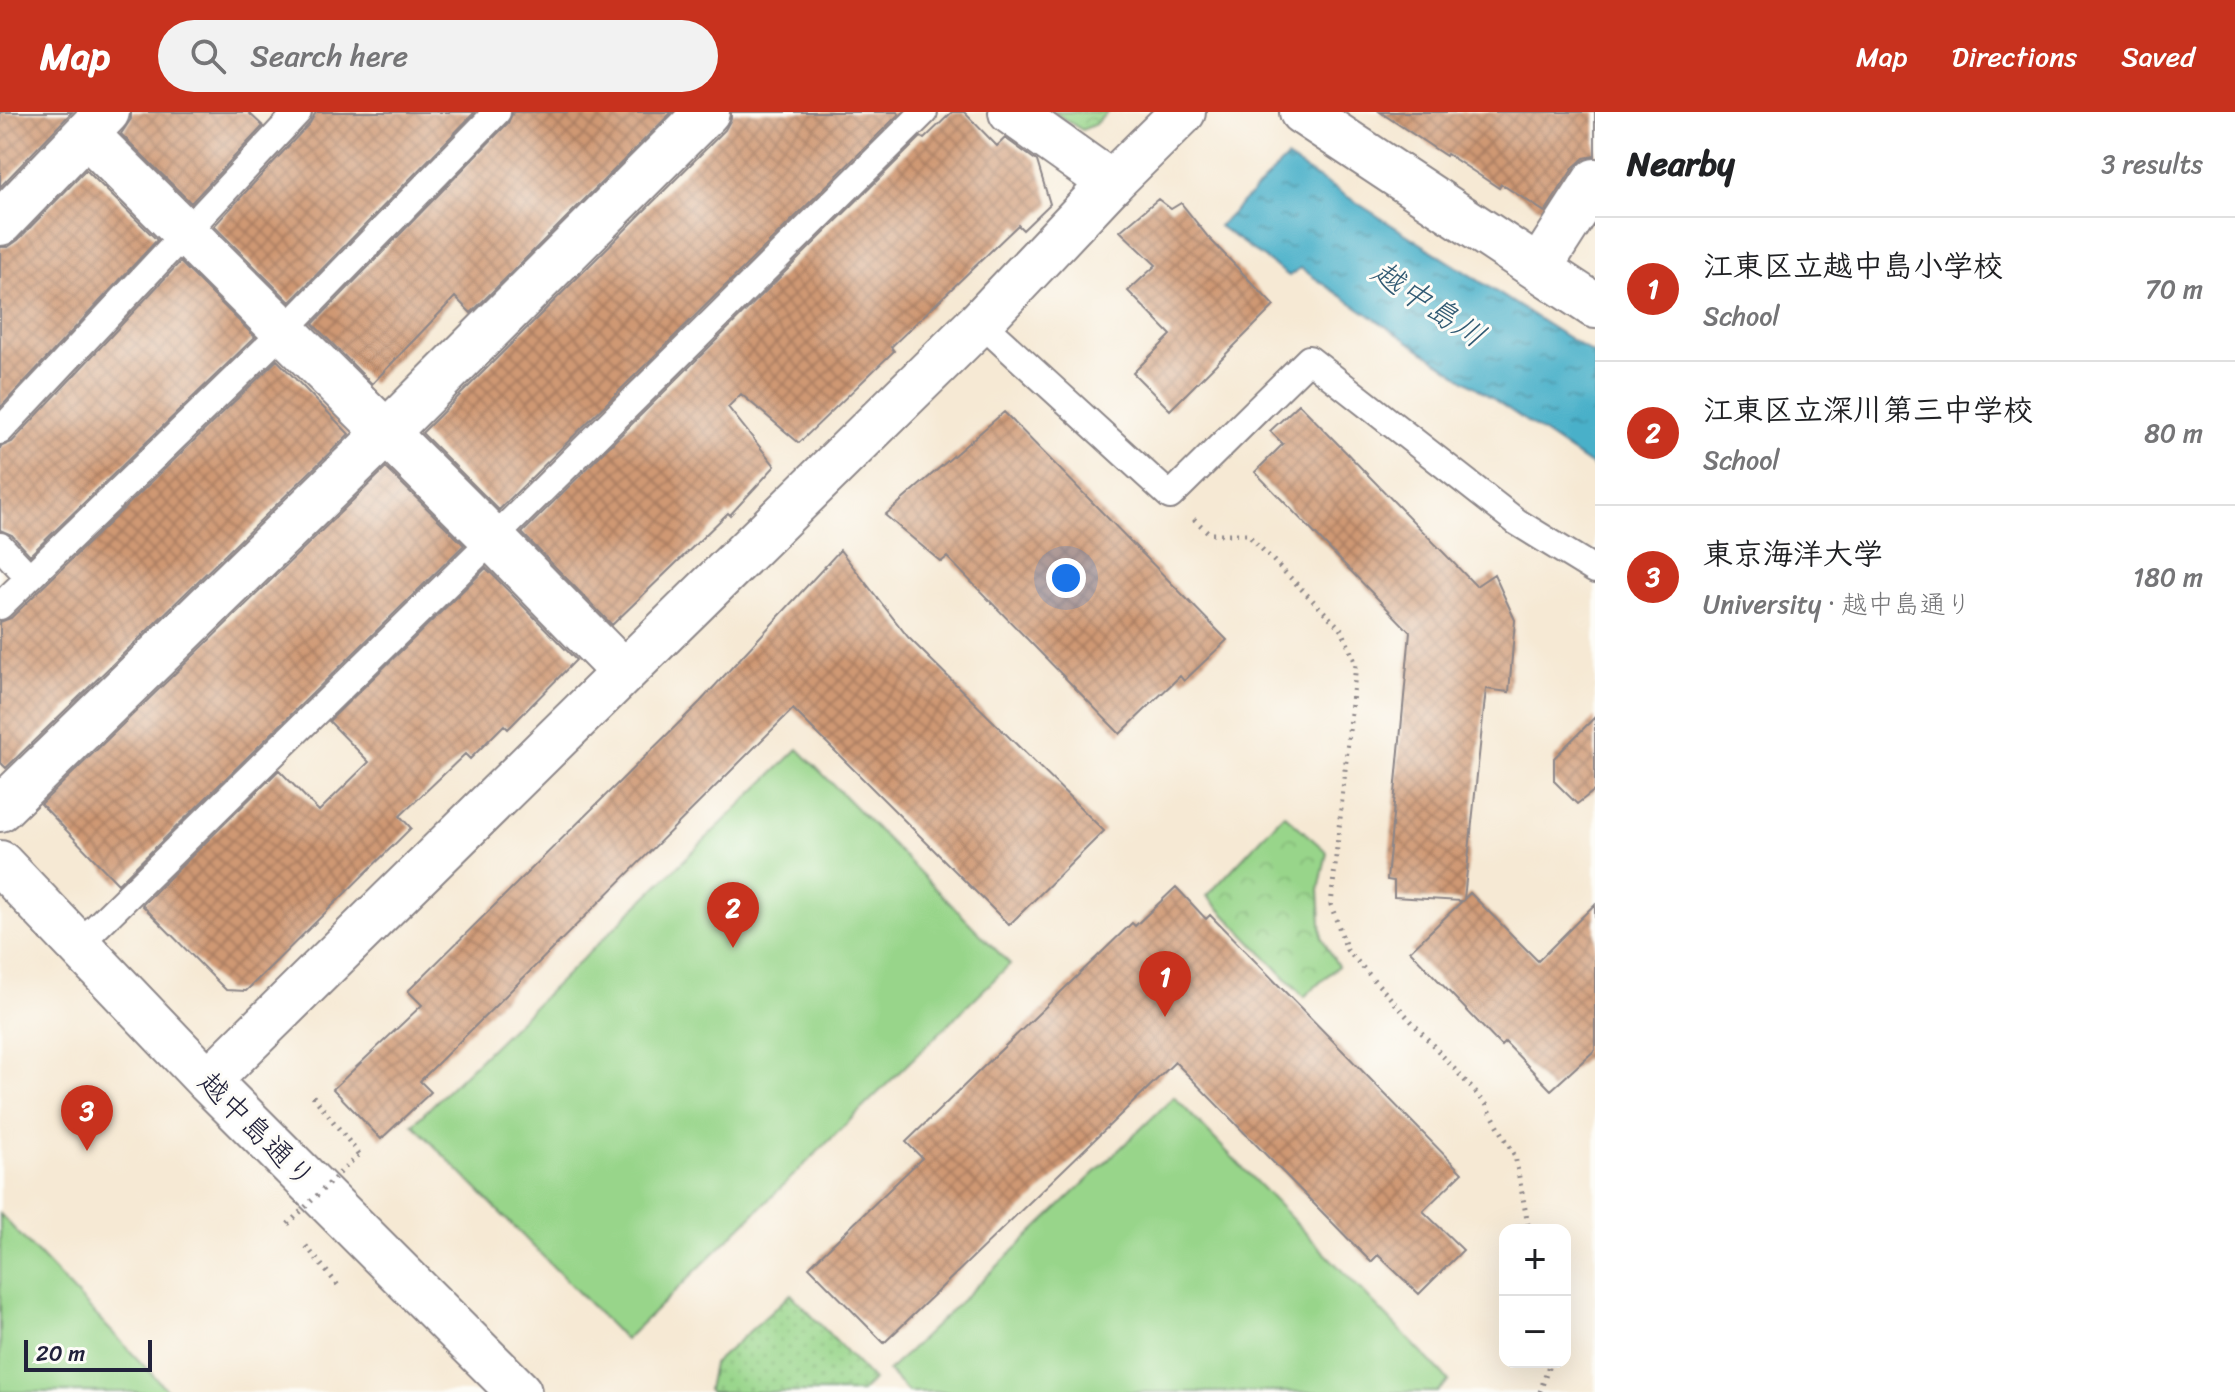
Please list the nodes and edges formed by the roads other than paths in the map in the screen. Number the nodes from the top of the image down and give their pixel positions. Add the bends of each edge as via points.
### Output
1 (298, 112) edge
2 (497, 112) edge
3 (707, 112) edge
4 (924, 112) edge
5 (1011, 112) edge
6 (1183, 112) edge
7 (1302, 112) edge
8 (96, 123) edge
9 (1595, 181) edge
10 (1111, 183) junction
11 (0, 223) edge
12 (185, 233) junction
13 (1539, 268) junction
14 (1595, 306) edge
15 (980, 322) junction
16 (284, 331) junction
17 (0, 431) edge
18 (386, 433) junction
19 (493, 539) junction
20 (0, 546) edge
21 (1595, 570) edge
22 (29, 577) junction
23 (0, 606) edge
24 (623, 672) junction
25 (0, 809) edge
26 (0, 863) edge
27 (78, 945) junction
28 (208, 1081) junction
29 (519, 1392) edge

1 - 12 lane
2 - 16 lane
3 - 18 street
4 - 19 lane
5 - 10 street
6 - 10 street
7 - 13 street
8 - 11 street
8 - 12 street
9 - 13 street
10 - 15 street
12 - 16 street
12 - 17 lane
13 - 14 street
15 - 21 lane via 1170,496 1309,359 1517,522
15 - 24 street
16 - 18 street
16 - 22 lane
18 - 19 street
18 - 25 street
19 - 24 street
19 - 27 lane
20 - 22 lane
22 - 23 lane
24 - 28 street
26 - 27 street, 越中島通り
27 - 28 street, 越中島通り
28 - 29 street, 越中島通り

